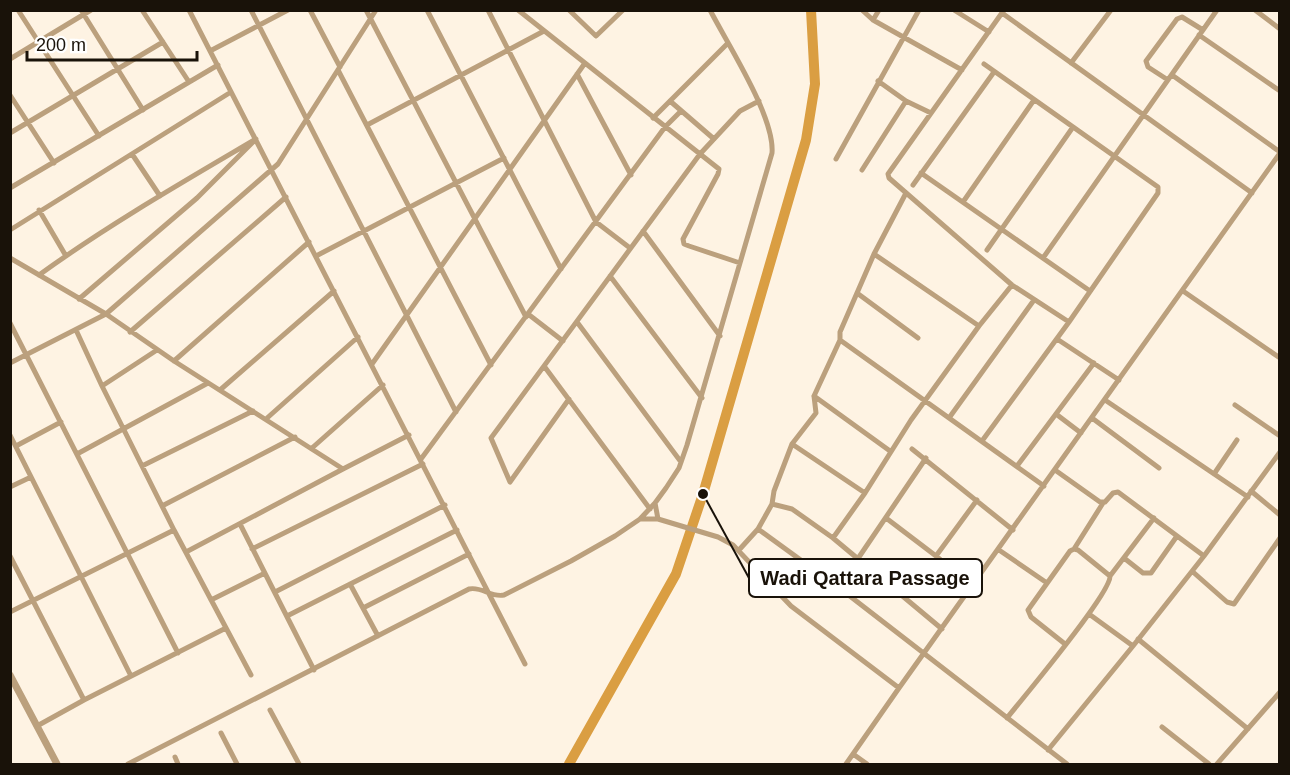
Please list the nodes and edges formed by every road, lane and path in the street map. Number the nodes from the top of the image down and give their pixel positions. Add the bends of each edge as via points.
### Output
1 (18, 10) edge
2 (91, 10) edge
3 (142, 10) edge
4 (189, 10) edge
5 (251, 10) edge
6 (288, 10) edge
7 (310, 10) edge
8 (366, 10) edge
9 (376, 10) edge
10 (427, 10) edge
11 (488, 10) edge
12 (518, 10) edge
13 (569, 10) edge
14 (710, 10) edge
15 (862, 10) edge
16 (879, 10) edge
17 (919, 10) edge
18 (954, 10) edge
19 (1111, 10) edge
20 (1217, 10) edge
21 (1255, 10) edge
22 (622, 11) edge
23 (1003, 12) edge
24 (82, 13) edge
25 (371, 19) junction
26 (873, 20) junction
27 (258, 25) junction
28 (1280, 29) edge
29 (544, 30) junction
30 (989, 32) junction
31 (1201, 33) junction
32 (904, 37) junction
33 (39, 42) junction
34 (163, 42) junction
35 (727, 44) junction
36 (508, 50) junction
37 (210, 51) junction
38 (10, 60) edge
39 (585, 63) junction
40 (1071, 63) junction
41 (984, 64) dead end
42 (218, 66) junction
43 (339, 68) junction
44 (117, 69) junction
45 (962, 70) junction
46 (994, 72) junction
47 (460, 74) junction
48 (577, 74) junction
49 (1172, 75) junction
50 (1168, 80) junction
51 (878, 81) junction
52 (189, 82) junction
53 (1280, 91) edge
54 (231, 92) junction
55 (10, 95) edge
56 (73, 96) junction
57 (413, 100) junction
58 (1034, 100) junction
59 (670, 101) junction
60 (759, 101) junction
61 (906, 101) junction
62 (143, 110) junction
63 (681, 111) junction
64 (931, 113) junction
65 (1144, 115) junction
66 (653, 117) junction
67 (307, 119) junction
68 (544, 121) junction
69 (28, 122) junction
70 (367, 125) junction
71 (665, 127) junction
72 (1072, 127) junction
73 (10, 133) edge
74 (99, 136) junction
75 (256, 139) junction
76 (714, 139) junction
77 (1280, 152) edge
78 (132, 154) junction
79 (699, 154) junction
80 (1113, 156) junction
81 (504, 158) junction
82 (836, 159) dead end
83 (54, 163) junction
84 (271, 169) junction
85 (510, 170) junction
86 (862, 170) dead end
87 (921, 173) junction
88 (631, 175) junction
89 (456, 183) junction
90 (913, 185) dead end
91 (10, 188) edge
92 (906, 193) junction
93 (1252, 193) junction
94 (160, 196) junction
95 (286, 197) junction
96 (963, 202) junction
97 (410, 208) junction
98 (39, 210) junction
99 (475, 218) junction
100 (596, 222) junction
101 (10, 230) edge
102 (1002, 230) junction
103 (364, 231) junction
104 (643, 231) junction
105 (309, 242) junction
106 (630, 248) junction
107 (987, 250) dead end
108 (874, 254) junction
109 (66, 256) junction
110 (316, 256) junction
111 (10, 258) edge
112 (1043, 258) junction
113 (741, 263) junction
114 (440, 267) junction
115 (561, 269) junction
116 (39, 275) junction
117 (610, 276) junction
118 (1012, 285) junction
119 (334, 291) junction
120 (1090, 291) junction
121 (1183, 291) junction
122 (857, 293) junction
123 (79, 298) junction
124 (1034, 300) junction
125 (106, 314) junction
126 (407, 315) junction
127 (527, 315) junction
128 (10, 322) edge
129 (577, 322) junction
130 (1069, 322) junction
131 (979, 326) junction
132 (76, 330) junction
133 (130, 332) junction
134 (720, 336) junction
135 (358, 337) junction
136 (918, 338) dead end
137 (1057, 339) junction
138 (840, 340) junction
139 (563, 341) junction
140 (157, 350) junction
141 (27, 354) junction
142 (1280, 358) edge
143 (174, 361) junction
144 (10, 363) edge
145 (1094, 363) junction
146 (372, 364) junction
147 (491, 365) junction
148 (544, 366) junction
149 (1119, 380) junction
150 (208, 383) junction
151 (102, 386) junction
152 (383, 386) junction
153 (220, 390) junction
154 (814, 396) junction
155 (702, 398) junction
156 (569, 399) junction
157 (925, 400) junction
158 (1105, 400) junction
159 (1236, 405) dead end
160 (253, 411) junction
161 (456, 412) junction
162 (1056, 414) junction
163 (949, 418) junction
164 (1092, 418) junction
165 (266, 419) junction
166 (61, 422) junction
167 (124, 430) junction
168 (1081, 433) junction
169 (10, 435) edge
170 (409, 435) junction
171 (1280, 436) edge
172 (295, 437) junction
173 (1238, 440) dead end
174 (982, 441) junction
175 (792, 444) junction
176 (16, 446) junction
177 (312, 448) junction
178 (912, 448) dead end
179 (890, 451) junction
180 (1280, 452) edge
181 (77, 454) junction
182 (926, 459) junction
183 (422, 461) junction
184 (681, 462) junction
185 (142, 466) junction
186 (1017, 466) junction
187 (1159, 468) dead end
188 (343, 470) junction
189 (1055, 470) junction
190 (1214, 474) junction
191 (31, 477) junction
192 (1044, 486) junction
193 (10, 487) edge
194 (865, 493) junction
195 (1249, 494) junction
196 (977, 500) junction
197 (655, 503) junction
198 (1103, 503) junction
199 (772, 504) junction
200 (162, 506) junction
201 (445, 506) junction
202 (650, 509) junction
203 (1280, 515) edge
204 (886, 518) junction
205 (1154, 518) junction
206 (640, 519) junction
207 (658, 519) junction
208 (240, 524) junction
209 (758, 529) junction
210 (174, 530) junction
211 (457, 530) junction
212 (1013, 530) junction
213 (1177, 536) junction
214 (833, 538) junction
215 (1280, 538) edge
216 (252, 549) junction
217 (1074, 549) junction
218 (739, 550) junction
219 (999, 550) junction
220 (186, 552) junction
221 (127, 553) junction
222 (469, 554) junction
223 (10, 556) edge
224 (936, 556) junction
225 (1204, 556) junction
226 (1124, 558) junction
227 (857, 560) junction
228 (1193, 572) junction
229 (265, 573) junction
230 (1110, 576) junction
231 (80, 577) junction
232 (350, 584) junction
233 (1047, 584) junction
234 (972, 587) junction
235 (274, 592) junction
236 (488, 593) junction
237 (211, 600) junction
238 (34, 601) junction
239 (363, 608) junction
240 (10, 612) edge
241 (1089, 614) junction
242 (287, 616) junction
243 (226, 628) junction
244 (942, 629) junction
245 (378, 636) junction
246 (1138, 639) junction
247 (1065, 644) junction
248 (1133, 646) junction
249 (178, 653) junction
250 (924, 654) junction
251 (525, 664) dead end
252 (314, 670) junction
253 (10, 675) edge
254 (250, 675) dead end
255 (131, 676) junction
256 (899, 688) junction
257 (1280, 692) edge
258 (84, 700) junction
259 (270, 710) dead end
260 (1007, 718) junction
261 (37, 726) junction
262 (1162, 727) dead end
263 (1248, 729) junction
264 (221, 734) dead end
265 (1048, 750) junction
266 (853, 754) junction
267 (175, 758) dead end
268 (57, 765) edge
269 (128, 765) edge
270 (178, 765) edge
271 (237, 765) edge
272 (299, 765) edge
273 (846, 765) edge
274 (867, 765) edge
275 (1067, 765) edge
276 (1209, 765) edge
277 (1217, 765) edge

1 - 33 street
2 - 24 street
3 - 34 street
4 - 37 street
5 - 27 street
6 - 27 street
7 - 43 street
8 - 25 street
9 - 25 street
10 - 47 street
11 - 36 street
12 - 29 street
13 - 22 street via 596,36
14 - 35 street
15 - 26 street
16 - 26 street
17 - 32 street
18 - 30 street
19 - 40 street
20 - 31 street
21 - 28 street
23 - 30 street
23 - 40 street
24 - 33 street
24 - 44 street
25 - 43 street
25 - 57 street
26 - 32 street
27 - 37 street
27 - 67 street
29 - 36 street
29 - 39 street
30 - 45 street
31 - 49 street
31 - 50 street via 1182,17 1177,19 1146,61 1148,67
31 - 53 street
32 - 45 street
32 - 51 street
33 - 38 street
33 - 56 street
34 - 44 street
34 - 52 street
35 - 59 street
35 - 60 street
36 - 47 street
36 - 68 street
37 - 42 street
39 - 48 street
39 - 66 street
40 - 65 street
41 - 46 street
42 - 52 street
42 - 54 street
43 - 67 street
43 - 70 street
44 - 56 street
44 - 62 street
45 - 64 street
46 - 58 street
46 - 87 street
47 - 57 street
47 - 81 street
48 - 68 street
48 - 88 street
49 - 50 street
49 - 77 street
50 - 65 street
51 - 61 street
51 - 82 street
52 - 62 street
54 - 75 street
54 - 78 street
55 - 69 street
56 - 69 street
56 - 74 street
57 - 70 street
57 - 89 street
58 - 72 street
58 - 96 street
59 - 63 street
59 - 66 street
60 - 76 street via 740,111
60 - 113 street via 770,131 772,153
61 - 64 street
61 - 86 street
62 - 74 street
63 - 71 street
63 - 76 street
64 - 92 street via 888,174
65 - 80 street
65 - 93 street
66 - 71 street
67 - 84 street
67 - 103 street
68 - 85 street
68 - 100 street
69 - 73 street
69 - 83 street
70 - 97 street
71 - 79 street
71 - 88 street
72 - 80 street
72 - 102 street
74 - 83 street
75 - 84 street
75 - 94 street
75 - 123 street via 197,198
76 - 79 street
77 - 93 street
78 - 94 street
78 - 98 street
79 - 104 street
79 - 113 street via 719,169 683,236 684,244
80 - 112 street
80 - 120 street via 1158,187 1158,193
81 - 85 street
81 - 89 street
83 - 91 street
84 - 95 street
84 - 125 street
85 - 99 street
85 - 115 street
87 - 90 street
87 - 96 street
88 - 100 street
89 - 97 street
89 - 99 street
92 - 108 street
92 - 118 street
93 - 121 street
94 - 109 street
95 - 105 street
95 - 133 street
96 - 102 street
97 - 103 street
97 - 114 street
98 - 101 street
98 - 109 street
99 - 114 street
99 - 127 street
100 - 106 street
100 - 115 street
102 - 107 street
102 - 112 street
103 - 110 street
103 - 126 street
104 - 106 street
104 - 134 street
105 - 110 street
105 - 143 street
106 - 117 street
108 - 122 street
108 - 131 street
109 - 116 street
110 - 119 street
111 - 116 street
112 - 120 street
113 - 134 street
114 - 126 street
114 - 147 street
115 - 127 street
116 - 123 street
117 - 129 street
117 - 155 street
118 - 124 street
118 - 131 street
119 - 135 street
119 - 153 street
120 - 130 street
121 - 142 street
121 - 149 street
122 - 136 street
122 - 138 street
123 - 125 street
124 - 130 street
124 - 163 street
125 - 132 street
125 - 133 street
126 - 146 street
126 - 161 street
127 - 139 street
127 - 147 street
128 - 141 street
129 - 139 street
129 - 184 street
130 - 137 street
131 - 157 street
132 - 141 street
132 - 151 street
133 - 140 street
134 - 155 street
135 - 146 street
135 - 165 street
137 - 145 street
137 - 174 street
138 - 154 street
138 - 157 street
139 - 148 street
140 - 143 street
140 - 151 street
141 - 144 street
141 - 166 street
143 - 150 street
145 - 149 street
145 - 162 street
146 - 152 street
147 - 161 street
148 - 156 street
148 - 156 street via 491,438 510,483
149 - 158 street
150 - 153 street
150 - 167 street
151 - 167 street
152 - 170 street
152 - 177 street
153 - 160 street
154 - 175 street via 816,413
154 - 179 street
155 - 184 street
156 - 202 street
157 - 163 street
157 - 179 street
158 - 164 street
158 - 190 street
159 - 171 street
160 - 165 street
160 - 185 street
161 - 183 street
162 - 168 street
162 - 186 street
163 - 174 street
164 - 168 street
164 - 187 street
165 - 172 street
166 - 176 street
166 - 181 street
167 - 181 street
167 - 185 street
168 - 189 street
169 - 176 street
170 - 183 street
170 - 188 street
172 - 177 street
172 - 200 street
173 - 190 street
174 - 186 street
175 - 194 street
175 - 199 street
176 - 191 street
177 - 188 street
178 - 182 street
179 - 194 street
180 - 195 street
181 - 221 street
182 - 196 street
182 - 204 street
183 - 201 street
183 - 216 street
184 - 197 street
185 - 200 street
186 - 192 street
188 - 208 street
189 - 192 street
189 - 198 street
190 - 195 street
191 - 193 street
191 - 231 street
192 - 212 street
194 - 214 street
195 - 203 street
195 - 225 street
196 - 212 street
196 - 224 street
197 - 202 street
197 - 207 street
198 - 205 street via 1116,491
198 - 217 street
199 - 209 street
199 - 214 street via 792,509
200 - 210 street
201 - 211 street
201 - 235 street
202 - 206 street
204 - 224 street
204 - 227 street
205 - 213 street
205 - 226 street
206 - 207 street
206 - 236 street via 571,561 504,595
207 - 218 street via 718,537
208 - 216 street
208 - 220 street
209 - 218 street
209 - 250 street
210 - 220 street
210 - 221 street
211 - 222 street
211 - 232 street
212 - 219 street
213 - 225 street
213 - 226 street via 1151,573 1143,573
214 - 227 street
215 - 228 street via 1234,604 1227,603
216 - 229 street
217 - 230 street
217 - 233 street
218 - 256 street via 791,606
219 - 233 street
219 - 234 street
220 - 237 street
221 - 231 street
221 - 249 street
222 - 236 street
222 - 239 street
223 - 238 street
224 - 234 street
225 - 228 street
226 - 230 street
227 - 244 street
228 - 246 street
229 - 235 street
229 - 237 street
230 - 241 street via 1110,583
231 - 238 street
231 - 255 street
232 - 239 street
232 - 242 street
233 - 247 street via 1028,614
234 - 244 street
235 - 242 street
236 - 245 street via 469,589
236 - 251 street
237 - 243 street
238 - 240 street
238 - 258 street
239 - 245 street
241 - 247 street
241 - 248 street
242 - 252 street
243 - 249 street
243 - 254 street
244 - 250 street
245 - 252 street
246 - 248 street
246 - 263 street
247 - 260 street
248 - 265 street
249 - 255 street
250 - 256 street
250 - 260 street
252 - 269 street
253 - 261 street
255 - 258 street
256 - 266 street
257 - 263 street
258 - 261 street
259 - 272 street
260 - 265 street
261 - 268 street
262 - 276 street
263 - 277 street
264 - 271 street
265 - 275 street
266 - 273 street
266 - 274 street
267 - 270 street

